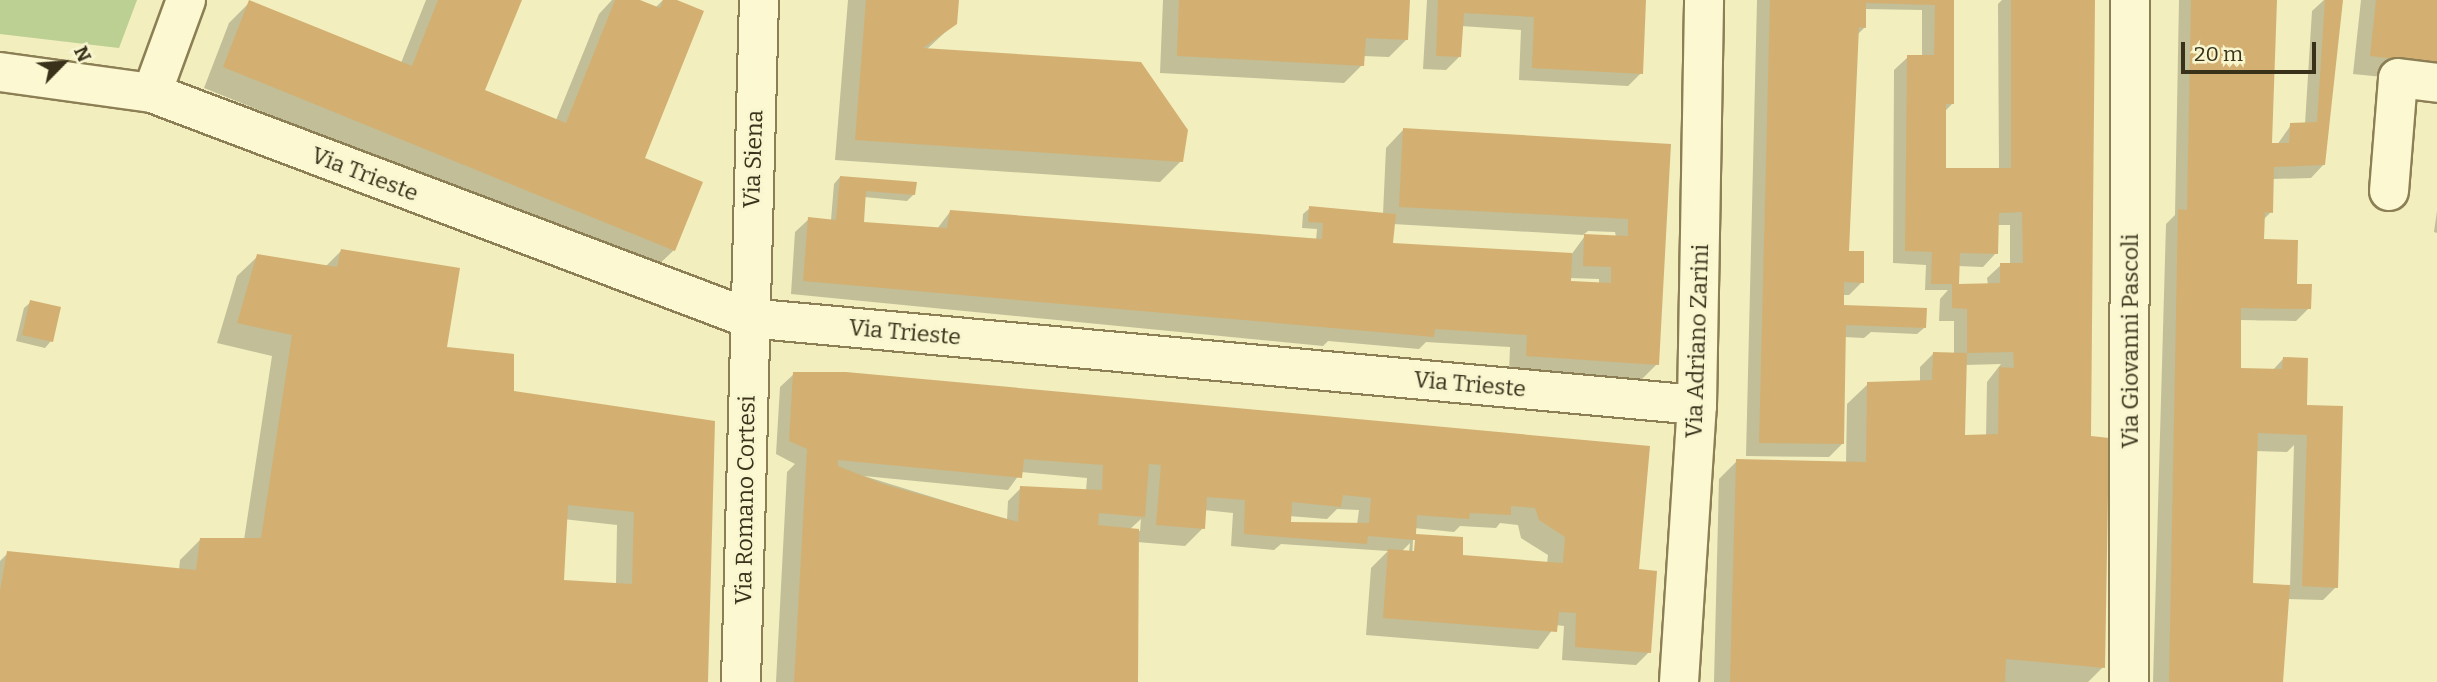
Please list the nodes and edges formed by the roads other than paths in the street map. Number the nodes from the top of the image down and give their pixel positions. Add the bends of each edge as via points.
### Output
1 (186, 0) edge
2 (759, 0) edge
3 (1704, 0) edge
4 (2130, 0) edge
5 (0, 72) edge
6 (2437, 83) edge
7 (152, 93) junction
8 (2389, 191) dead end
9 (748, 318) junction
10 (1697, 405) junction
11 (741, 682) edge
12 (1679, 682) edge
13 (2129, 682) edge

1 - 7 street
2 - 9 street, Via Siena
3 - 10 street, Via Adriano Zarini
4 - 13 street, Via Giovanni Pascoli
5 - 7 street, Via Trieste
6 - 8 street via 2399,78
7 - 9 street, Via Trieste
9 - 10 street, Via Trieste
9 - 11 street, Via Romano Cortesi
10 - 12 street, Via Adriano Zarini

